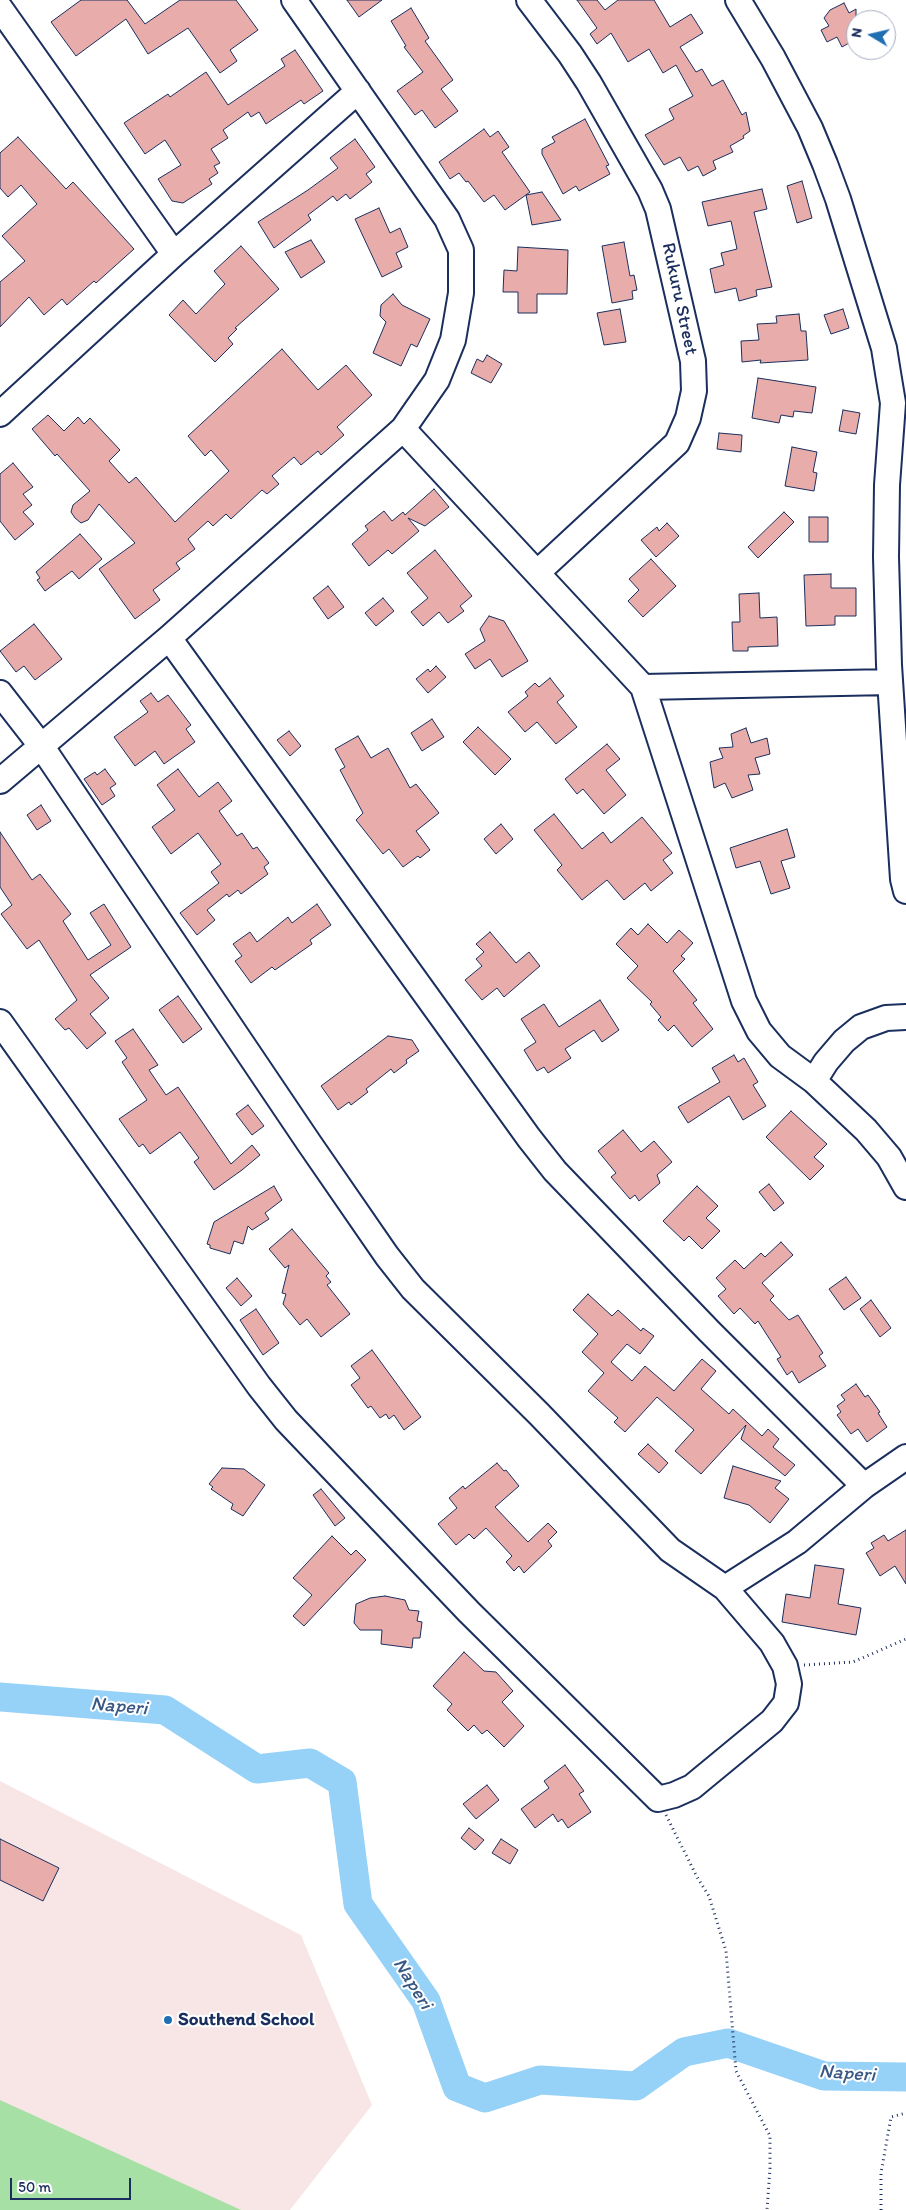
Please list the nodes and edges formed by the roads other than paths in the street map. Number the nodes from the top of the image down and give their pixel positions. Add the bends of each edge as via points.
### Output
1 (294, 0) edge
2 (529, 0) edge
3 (738, 0) edge
4 (0, 8) edge
5 (358, 91) junction
6 (174, 254) junction
7 (899, 402) edge
8 (0, 414) edge
9 (403, 429) junction
10 (538, 572) junction
11 (170, 638) junction
12 (895, 669) edge
13 (643, 687) junction
14 (0, 693) edge
15 (42, 747) junction
16 (0, 781) edge
17 (906, 891) edge
18 (906, 1017) edge
19 (0, 1022) edge
20 (814, 1081) junction
21 (906, 1187) edge
22 (906, 1457) edge
23 (864, 1486) junction
24 (725, 1588) junction

1 - 5 street
2 - 10 street, Rukuru Street via 589,83 650,190 658,209 693,361 694,381 688,418 677,443
3 - 7 street via 773,58 825,164
4 - 6 street
5 - 6 street
5 - 9 street via 446,220 460,250 462,293 453,340 437,380
6 - 8 street
7 - 12 street via 887,485 886,557
9 - 10 street
9 - 11 street
10 - 13 street
11 - 15 street
11 - 23 street via 555,1171
12 - 13 street
12 - 17 street
13 - 20 street via 744,1001 758,1031 780,1056
14 - 15 street
15 - 16 street
15 - 24 street via 387,1256 414,1289 670,1550
18 - 20 street via 886,1018 861,1027 838,1048
19 - 24 street via 258,1386 286,1420 469,1612 658,1799 692,1787 772,1720 786,1703 789,1684 772,1643
20 - 21 street via 866,1130 889,1157
22 - 23 street
23 - 24 street via 797,1542

